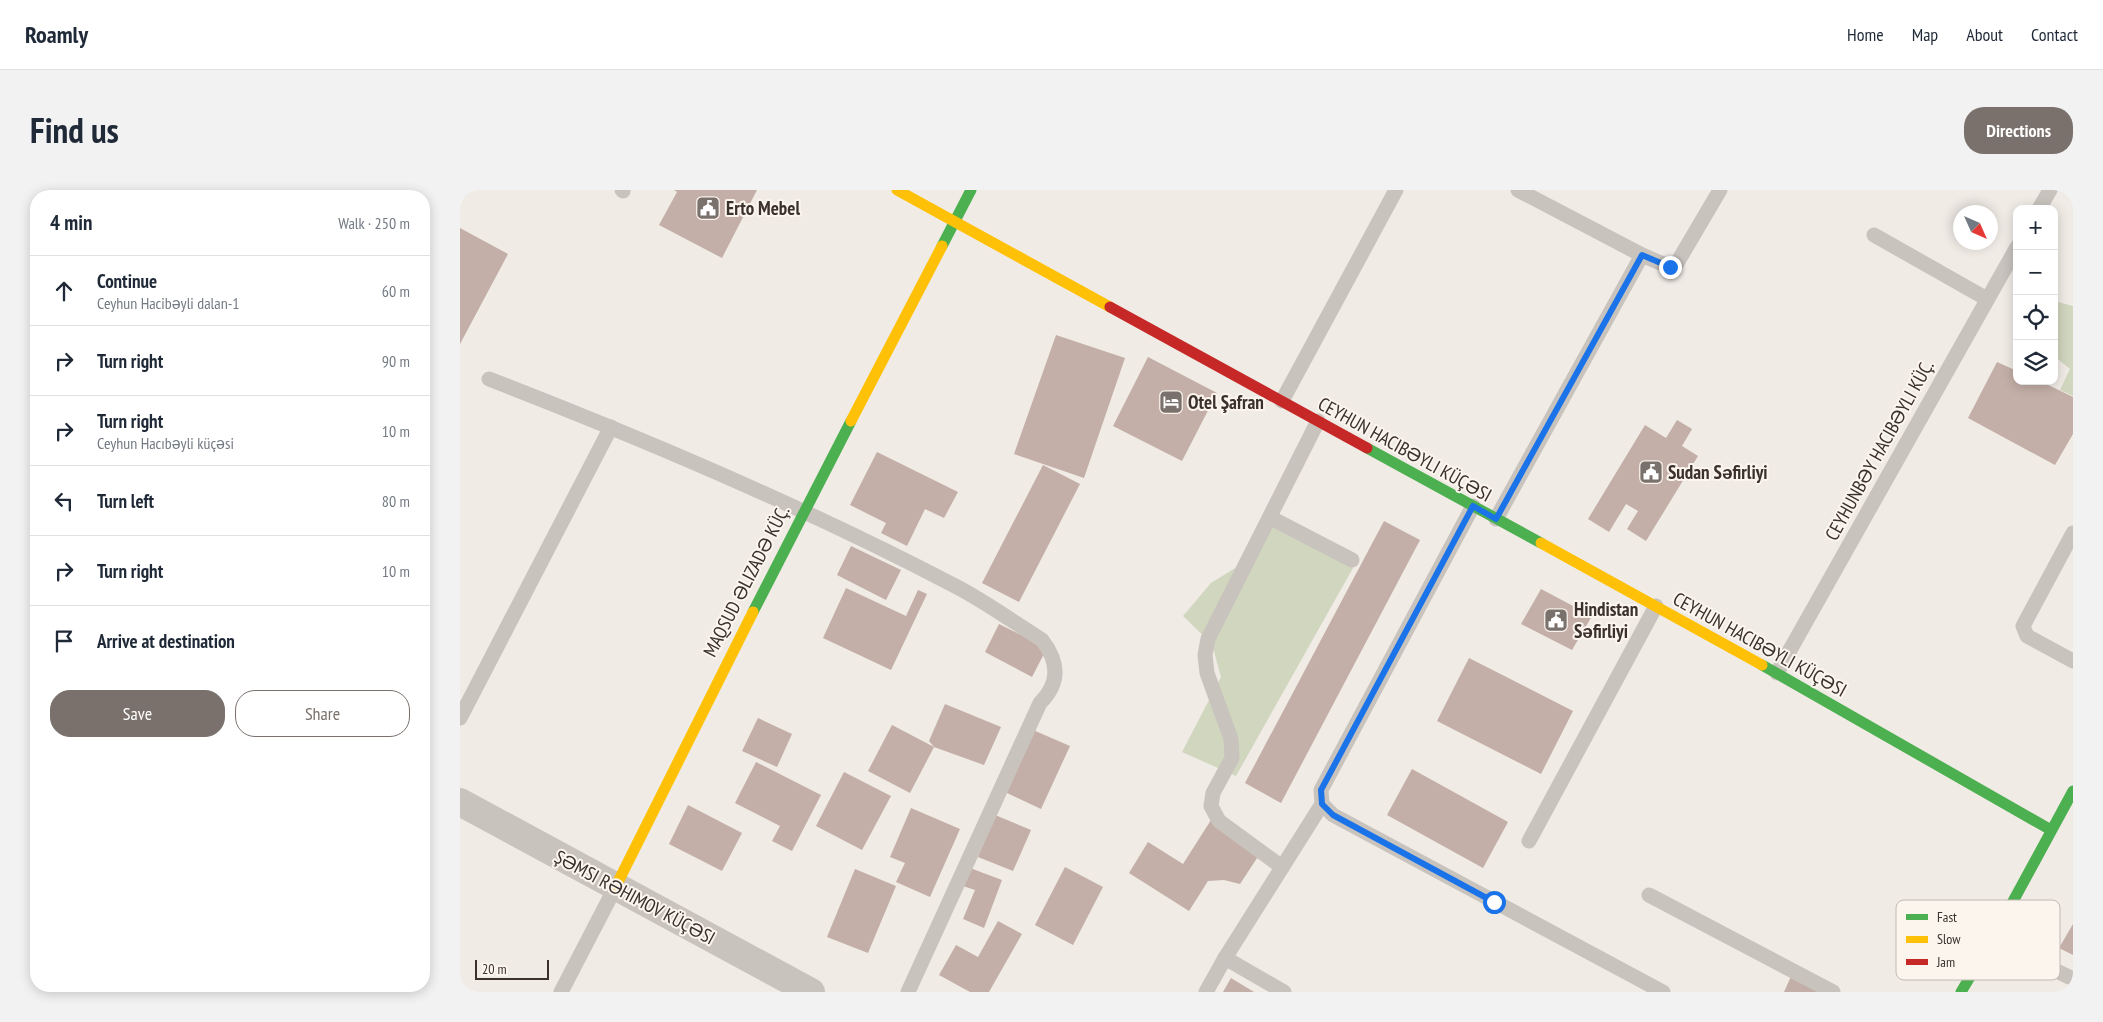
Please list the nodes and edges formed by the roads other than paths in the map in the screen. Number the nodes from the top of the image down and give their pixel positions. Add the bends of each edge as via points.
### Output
1 (897, 190) edge
2 (971, 190) edge
3 (1396, 190) edge
4 (1518, 190) edge
5 (1720, 190) edge
6 (2050, 190) edge
7 (2041, 205) edge
8 (955, 222) junction
9 (1874, 235) dead end
10 (2015, 250) edge
11 (1642, 255) junction
12 (1986, 299) junction
13 (489, 379) dead end
14 (1282, 401) junction
15 (1318, 421) junction
16 (611, 427) junction
17 (1473, 506) junction
18 (804, 511) junction
19 (1271, 518) junction
20 (1496, 519) junction
21 (2073, 533) edge
22 (1352, 560) dead end
23 (1656, 606) junction
24 (2073, 662) edge
25 (1777, 673) junction
26 (460, 718) edge
27 (2073, 791) edge
28 (460, 802) edge
29 (1322, 804) junction
30 (2051, 830) junction
31 (1529, 841) dead end
32 (1282, 867) junction
33 (616, 886) junction
34 (1649, 895) dead end
35 (2013, 900) edge
36 (1225, 958) junction
37 (2060, 973) edge
38 (2068, 977) dead end
39 (1968, 980) edge
40 (560, 992) edge
41 (810, 992) edge
42 (908, 992) edge
43 (1206, 992) edge
44 (1284, 992) edge
45 (1663, 992) edge
46 (1833, 992) edge
47 (1961, 992) edge

1 - 8 street
2 - 8 street, MAQSUD ƏLIZADƏ KÜÇ.
3 - 14 lane
4 - 11 lane
5 - 11 lane via 1677,263 1670,267
6 - 7 lane
8 - 14 street
8 - 18 street, MAQSUD ƏLIZADƏ KÜÇ.
9 - 12 lane
10 - 12 lane
11 - 20 lane
12 - 25 lane
13 - 16 lane
14 - 15 street
15 - 17 street
15 - 19 lane
16 - 18 lane
16 - 26 lane
17 - 20 street
17 - 29 lane via 1321,790
18 - 33 street, MAQSUD ƏLIZADƏ KÜÇ.
18 - 42 lane via 960,589 1034,634 1052,652 1056,667 1049,694 1040,703
19 - 22 lane
19 - 32 lane via 1208,639 1205,655 1207,673 1230,739 1232,758 1213,793 1210,806 1219,821
20 - 23 street
21 - 24 lane via 2023,626 2027,636
23 - 25 street
23 - 31 lane
25 - 30 street
27 - 30 street
28 - 33 street, ŞƏMSI RƏHIMOV KÜÇƏSI
29 - 32 lane
29 - 45 lane via 1333,815
30 - 35 street
32 - 36 lane
33 - 40 lane, MAQSUD ƏLIZADƏ KÜÇ.
33 - 41 street, ŞƏMSI RƏHIMOV KÜÇƏSI
34 - 46 lane
36 - 43 lane
36 - 44 lane
37 - 38 lane
39 - 47 street

